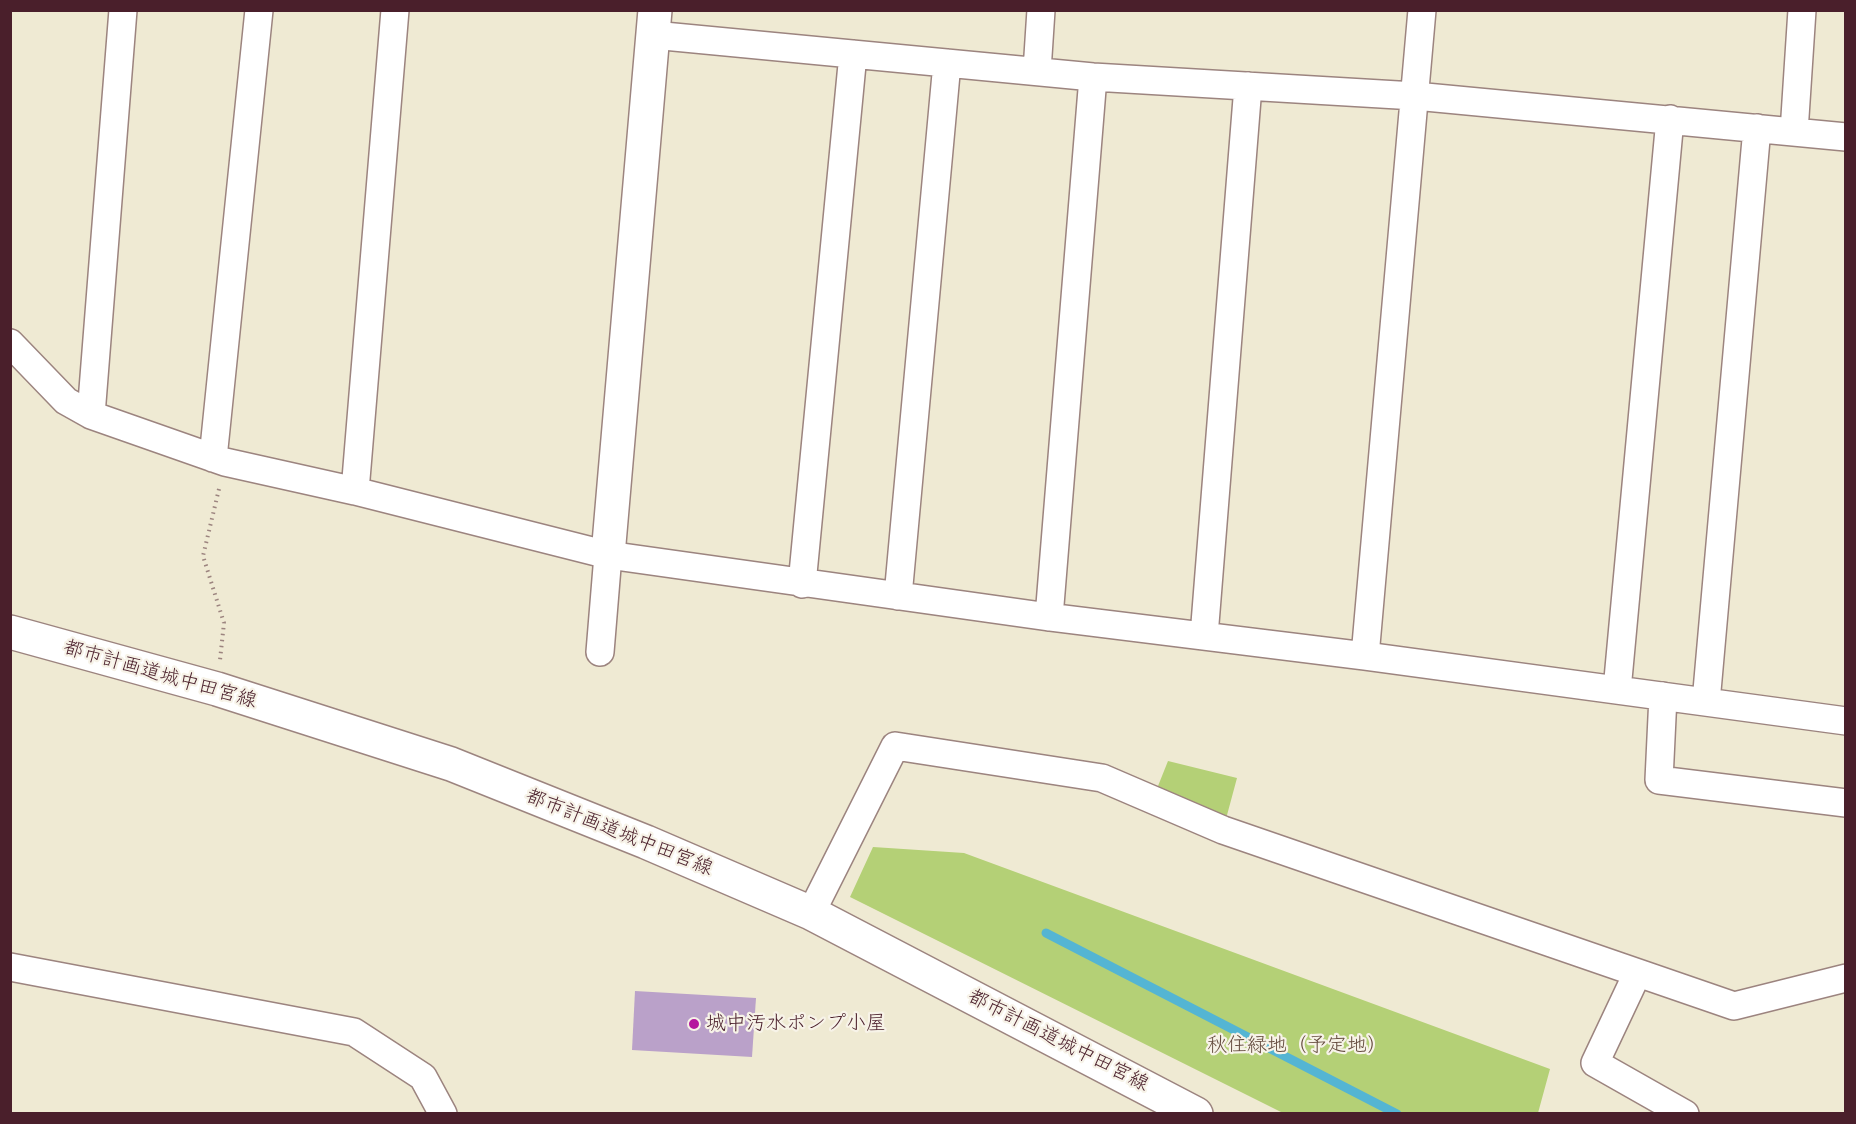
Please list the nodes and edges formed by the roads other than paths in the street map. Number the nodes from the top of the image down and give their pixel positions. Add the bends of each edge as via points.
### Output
1 (123, 10) edge
2 (259, 10) edge
3 (395, 10) edge
4 (1041, 10) edge
5 (1422, 10) edge
6 (1802, 10) edge
7 (654, 23) edge
8 (853, 54) junction
9 (947, 63) junction
10 (1036, 71) junction
11 (1093, 76) junction
12 (1248, 86) junction
13 (1415, 96) junction
14 (1670, 119) junction
15 (1757, 128) junction
16 (1794, 132) junction
17 (1845, 137) edge
18 (10, 343) edge
19 (91, 415) junction
20 (219, 460) junction
21 (355, 491) junction
22 (608, 555) junction
23 (802, 584) junction
24 (898, 596) junction
25 (1049, 617) junction
26 (10, 632) edge
27 (1204, 636) junction
28 (600, 652) dead end
29 (1365, 656) junction
30 (1617, 690) junction
31 (1663, 696) junction
32 (1706, 702) junction
33 (1845, 720) edge
34 (1845, 803) edge
35 (811, 913) junction
36 (10, 967) edge
37 (1636, 974) junction
38 (1845, 978) edge
39 (443, 1113) edge
40 (1196, 1113) edge
41 (1685, 1113) edge

1 - 19 street
2 - 20 street
3 - 21 street
4 - 10 street
5 - 13 street
6 - 16 street
7 - 8 street
7 - 22 street
8 - 9 street
8 - 23 street
9 - 10 street
9 - 24 street
10 - 11 street
11 - 12 street
11 - 25 street
12 - 13 street
12 - 27 street
13 - 14 street
13 - 29 street
14 - 15 street
14 - 30 street
15 - 16 street
15 - 32 street
16 - 17 street
18 - 19 street via 66,401
19 - 20 street
20 - 21 street
21 - 22 street
22 - 23 street
22 - 28 street
23 - 24 street
24 - 25 street
25 - 27 street
26 - 35 street, 都市計画道城中田宮線 via 217,690 451,764
27 - 29 street
29 - 30 street
30 - 31 street
31 - 32 street
31 - 34 street via 1659,780
32 - 33 street
35 - 37 street via 895,746 1102,778 1223,830
35 - 40 street, 都市計画道城中田宮線
36 - 39 street via 354,1032 423,1077
37 - 38 street via 1734,1006
37 - 41 street via 1595,1063

